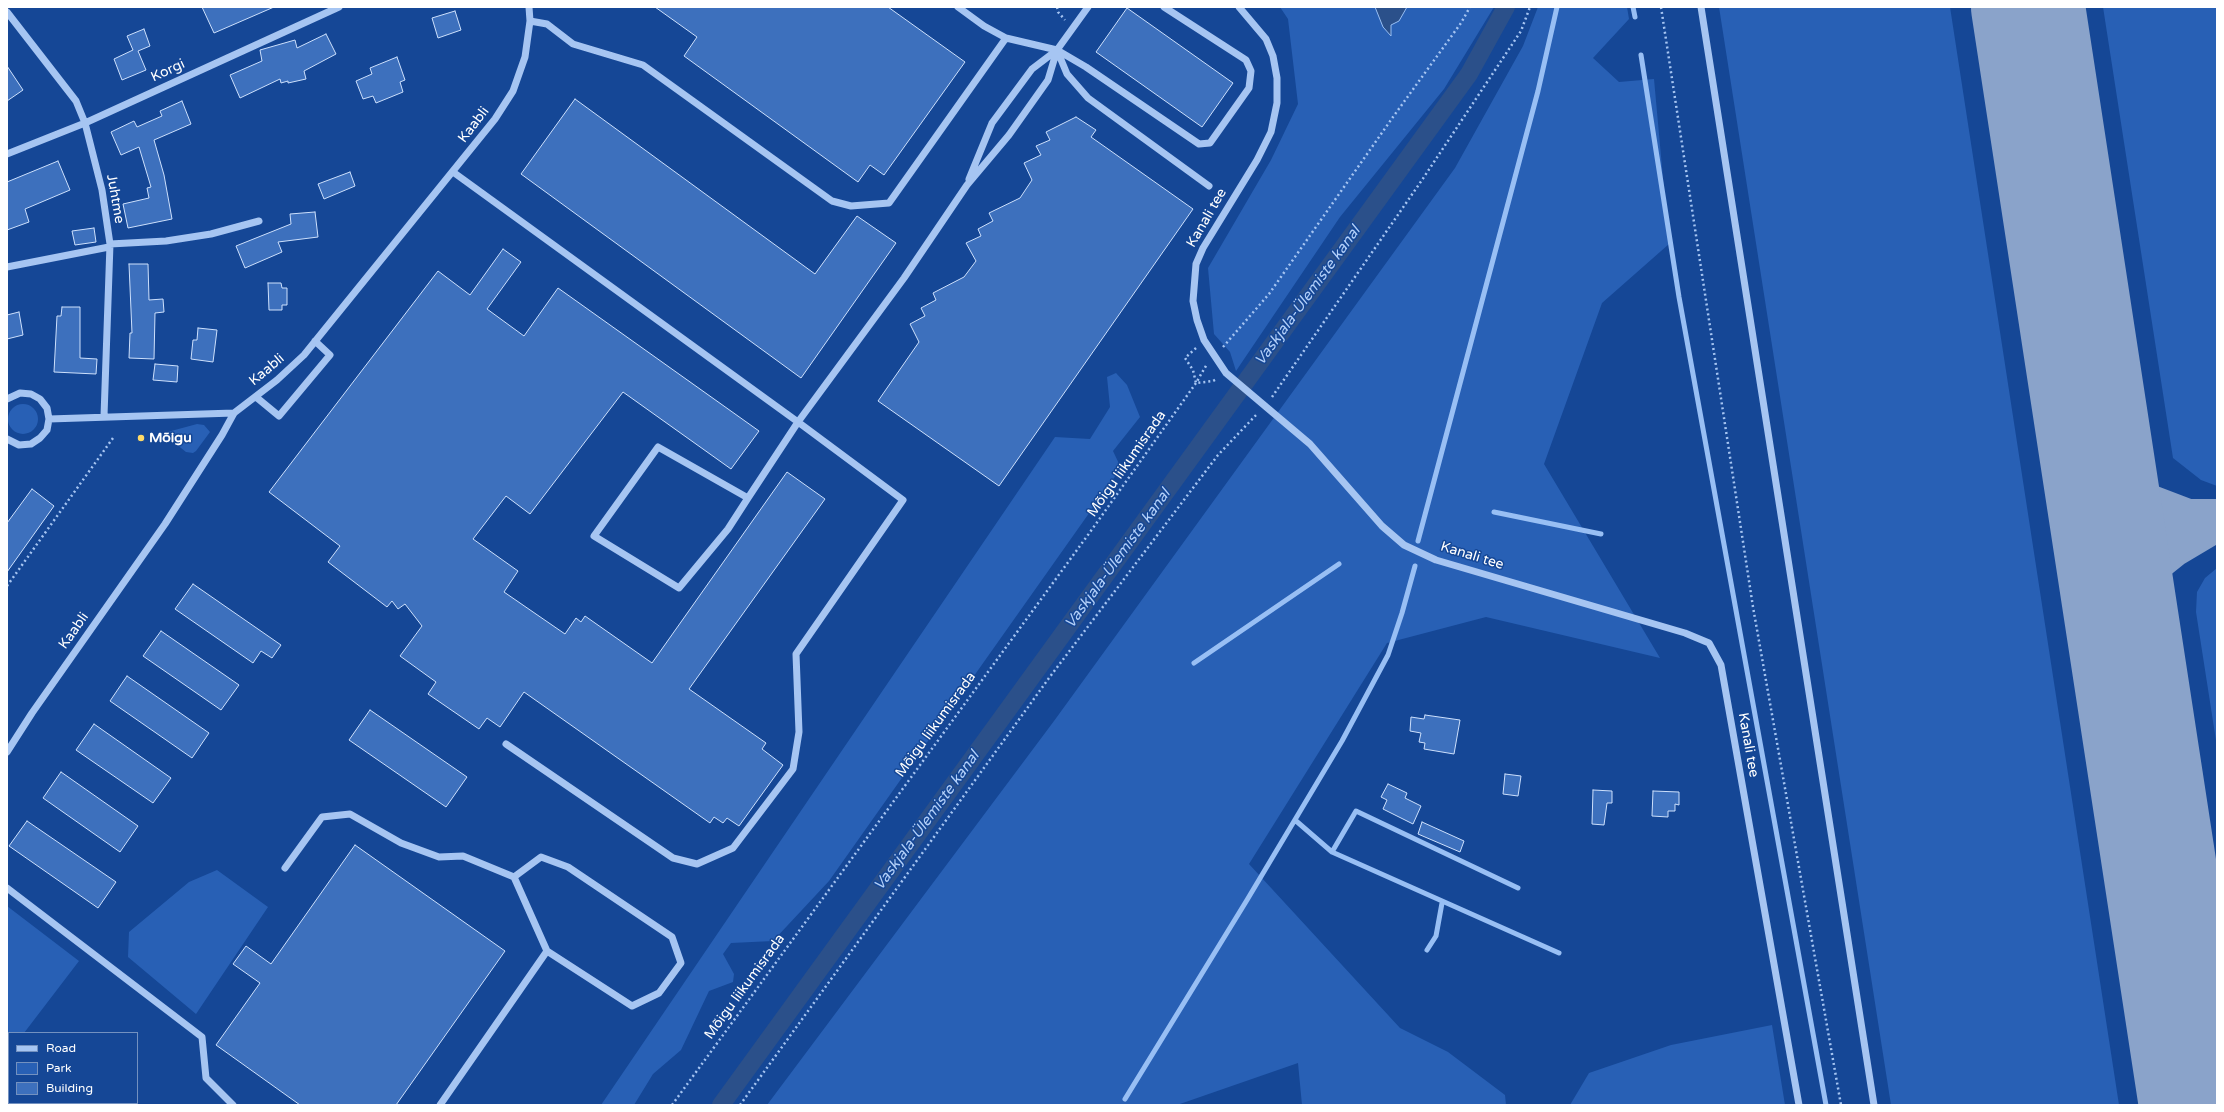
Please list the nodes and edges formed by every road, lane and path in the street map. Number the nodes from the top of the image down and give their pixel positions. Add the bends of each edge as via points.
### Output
1 (339, 7) edge
2 (529, 7) edge
3 (958, 7) edge
4 (1088, 7) edge
5 (1164, 7) edge
6 (1239, 7) edge
7 (1470, 7) edge
8 (1530, 7) edge
9 (1661, 7) edge
10 (1701, 7) edge
11 (7, 12) edge
12 (530, 20) junction
13 (1006, 38) junction
14 (1057, 50) junction
15 (85, 123) junction
16 (7, 154) edge
17 (454, 172) junction
18 (967, 185) junction
19 (1209, 186) dead end
20 (259, 221) dead end
21 (110, 246) junction
22 (7, 267) edge
23 (1204, 340) junction
24 (315, 341) junction
25 (1212, 355) junction
26 (1226, 373) junction
27 (1196, 383) junction
28 (256, 396) junction
29 (7, 399) edge
30 (1266, 405) junction
31 (234, 413) junction
32 (104, 416) junction
33 (49, 419) junction
34 (798, 422) junction
35 (113, 438) dead end
36 (8, 441) edge
37 (748, 498) junction
38 (7, 586) edge
39 (506, 744) dead end
40 (7, 752) edge
41 (285, 868) dead end
42 (514, 877) junction
43 (7, 888) edge
44 (546, 951) junction
45 (233, 1105) edge
46 (440, 1105) edge
47 (672, 1105) edge
48 (740, 1105) edge
49 (1799, 1105) edge
50 (1841, 1105) edge
51 (1874, 1105) edge

1 - 15 street, Korgi
2 - 12 street, Kaabli
3 - 13 street
4 - 14 street
5 - 14 street via 1246,60 1251,71 1249,88 1210,143 1199,144
6 - 23 street, Kanali tee via 1266,39 1273,56 1277,78 1277,103 1271,132 1257,160 1203,248 1196,264 1193,301
7 - 25 path via 1269,294 1224,346
8 - 30 path via 1521,31 1422,180
9 - 50 path via 1753,607
10 - 51 street
11 - 15 street, Juhtme via 76,101
12 - 13 street via 547,24 573,44 643,65 832,201 851,206 889,203
12 - 17 street, Kaabli via 525,57 512,91 495,119
13 - 14 street
14 - 18 street via 1048,80 1009,135
14 - 18 street via 1032,69 992,123
14 - 19 street via 1067,74 1088,98
15 - 16 street, Korgi
15 - 21 street, Juhtme via 102,190
17 - 24 street, Kaabli
17 - 34 street
18 - 34 street via 904,278
20 - 21 street via 211,234
21 - 22 street
21 - 32 street, Juhtme
23 - 25 street, Kanali tee
23 - 27 path via 1185,358 1193,370
24 - 28 street, Kaabli via 277,380
24 - 28 street via 330,356 279,416
25 - 26 street, Kanali tee
25 - 27 path, Mõigu liikumisrada
26 - 27 path via 1213,381
26 - 30 street, Kanali tee
27 - 47 path, Mõigu liikumisrada
28 - 31 street, Kaabli
29 - 33 street via 20,393 31,394 40,399 47,408
30 - 48 path via 1218,455 1054,672
30 - 49 street, Kanali tee via 1310,444 1382,526 1404,545 1436,560 1685,633 1709,643 1721,665
31 - 32 street
31 - 40 street, Kaabli via 165,524
32 - 33 street
33 - 36 street via 47,430 31,444 19,445
34 - 37 street
34 - 39 street via 903,500 796,654 799,732 793,769 733,848 697,864 673,858
35 - 38 path
37 - 37 street via 728,529 678,588 594,536 658,447
41 - 42 street via 322,817 350,814 401,843 439,857 463,856
42 - 44 street
42 - 44 street via 541,857 568,867 672,937 682,963 659,993 632,1006
43 - 45 street via 202,1037 206,1078
44 - 46 street

